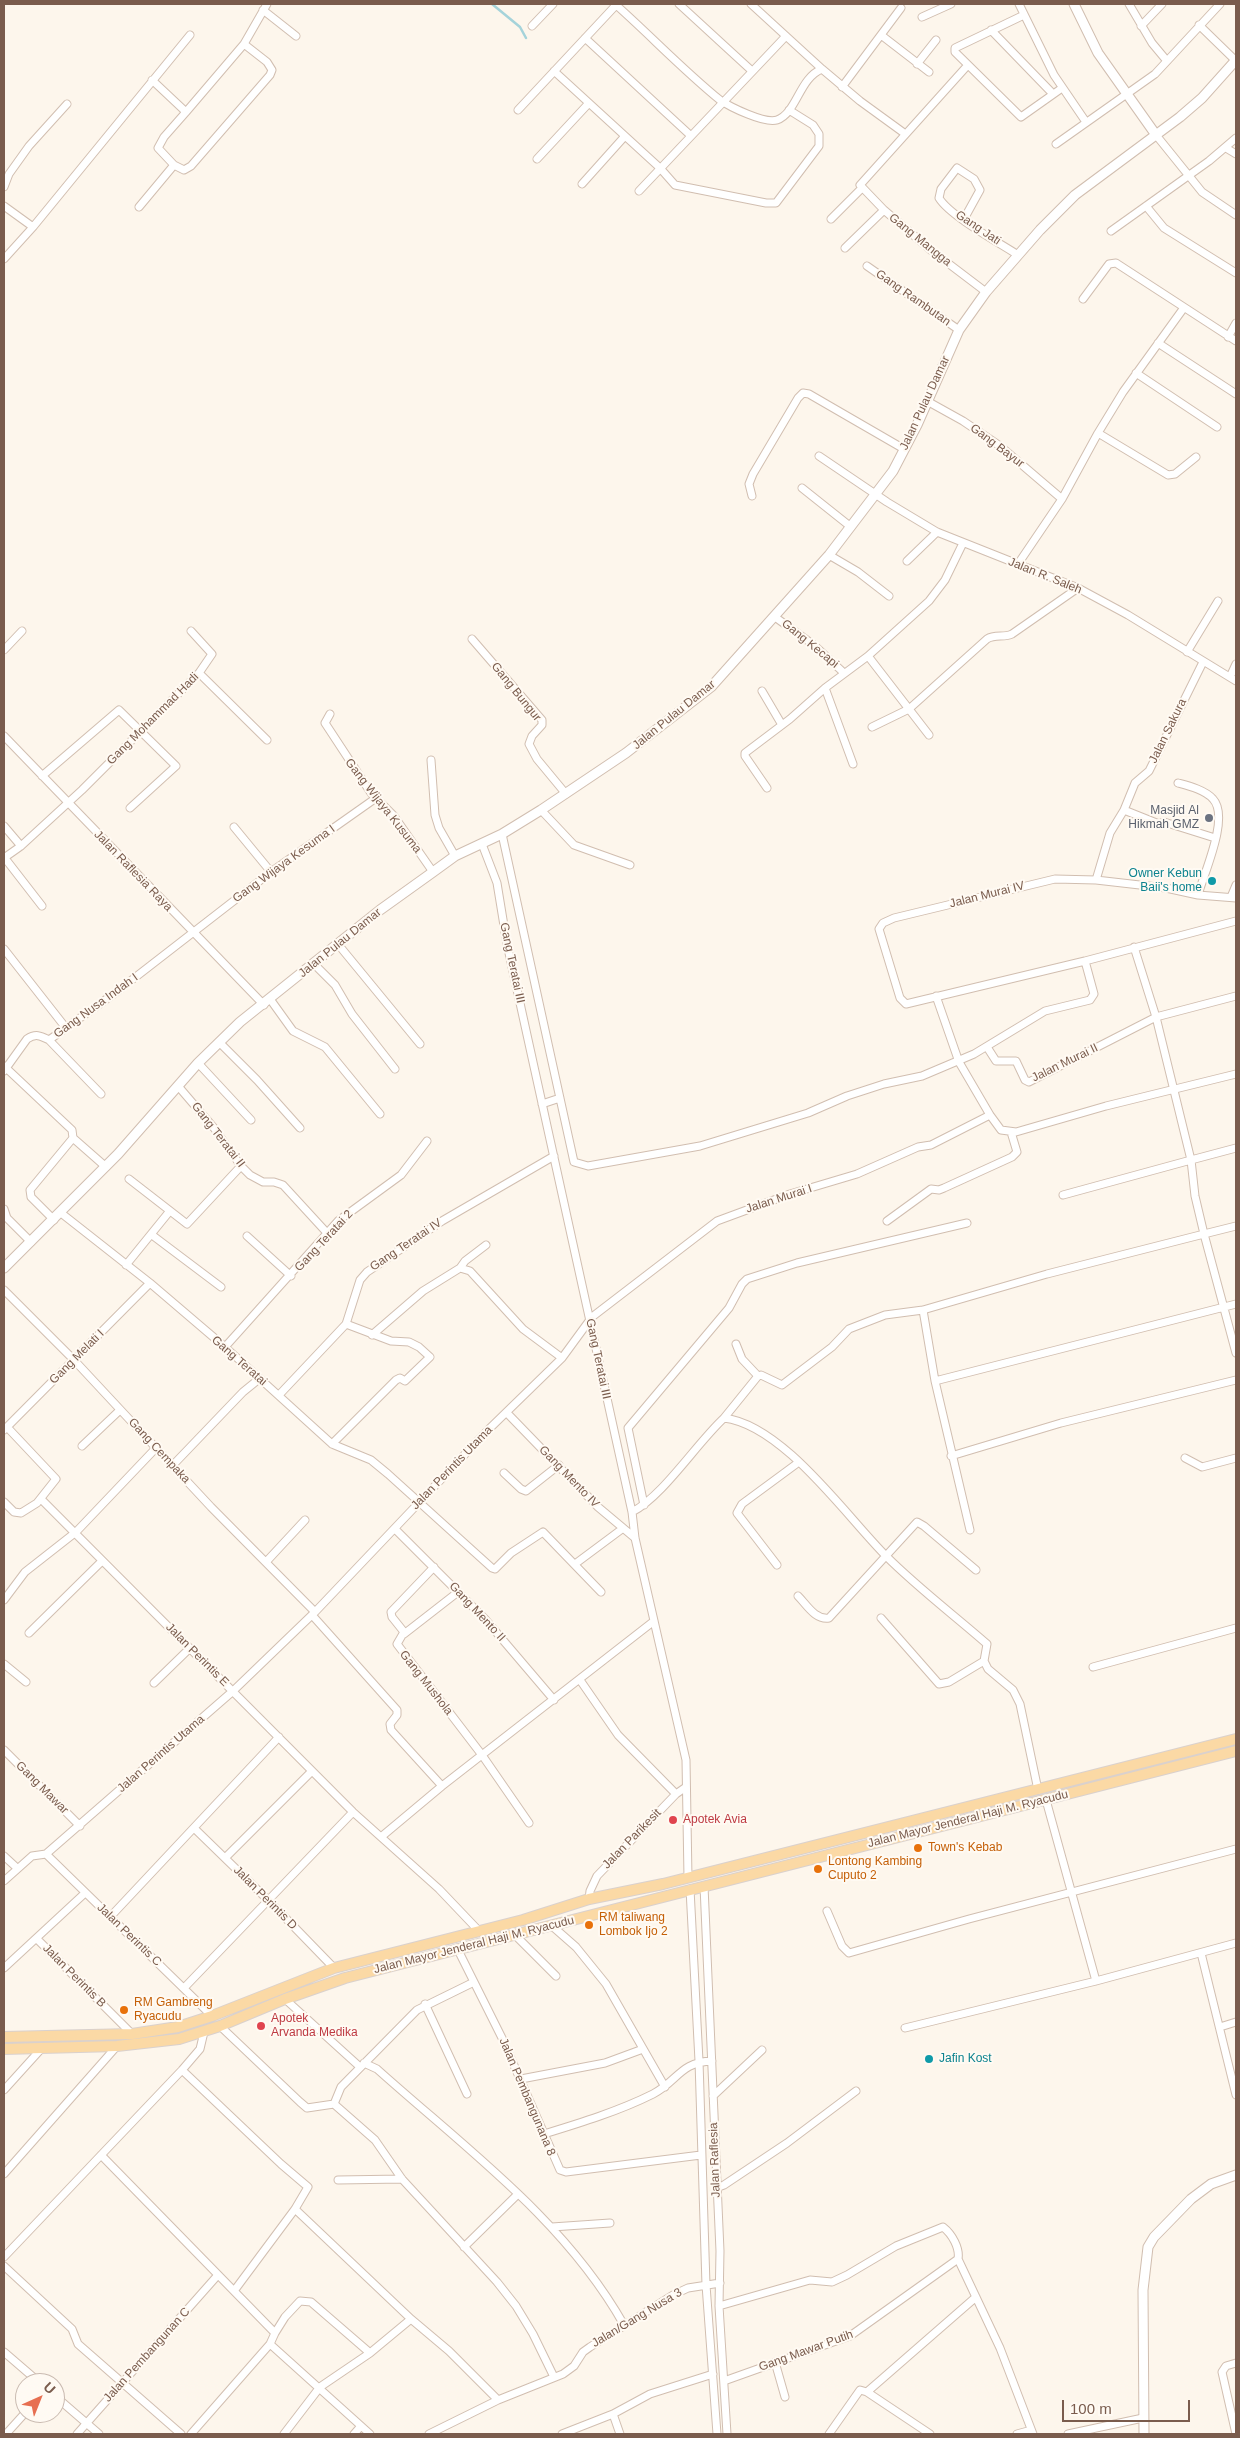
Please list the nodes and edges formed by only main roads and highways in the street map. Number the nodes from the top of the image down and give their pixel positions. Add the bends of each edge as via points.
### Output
1 (1236, 1739) edge
2 (1236, 1751) edge
3 (1090, 1776) junction
4 (1117, 1781) junction
5 (1052, 1786) junction
6 (1079, 1791) junction
7 (522, 1920) junction
8 (549, 1925) junction
9 (482, 1930) junction
10 (514, 1934) junction
11 (4, 2037) edge
12 (4, 2048) edge

1 - 3 main road, Jalan Mayor Jenderal Haji M. Ryacudu
2 - 4 main road, Jalan Mayor Jenderal Haji M. Ryacudu
3 - 4 main road via 1087,1780 1090,1784
3 - 5 main road, Jalan Mayor Jenderal Haji M. Ryacudu
4 - 6 main road, Jalan Mayor Jenderal Haji M. Ryacudu
5 - 6 main road via 1079,1783
5 - 7 main road, Jalan Mayor Jenderal Haji M. Ryacudu via 589,1899
6 - 8 main road, Jalan Mayor Jenderal Haji M. Ryacudu
7 - 8 main road via 522,1928
7 - 9 main road, Jalan Mayor Jenderal Haji M. Ryacudu
8 - 10 main road, Jalan Mayor Jenderal Haji M. Ryacudu
9 - 10 main road via 512,1926
9 - 11 main road, Jalan Mayor Jenderal Haji M. Ryacudu via 334,1968 212,2016 168,2029 132,2034
10 - 12 main road, Jalan Mayor Jenderal Haji M. Ryacudu via 345,1978 204,2032 170,2041 117,2046

